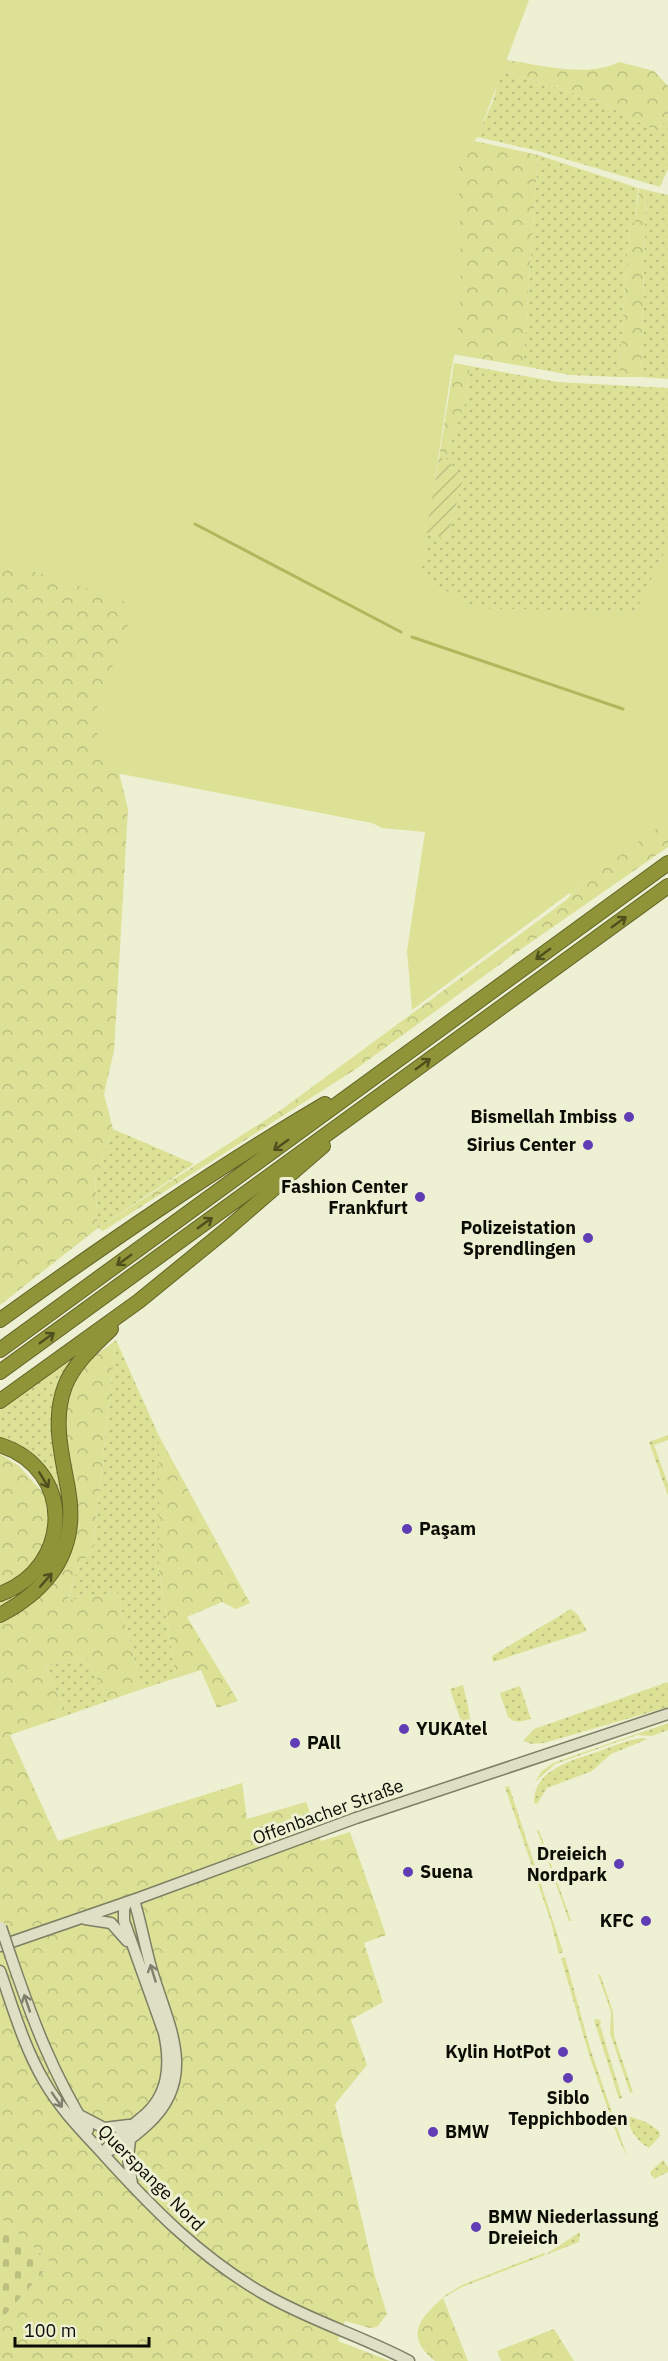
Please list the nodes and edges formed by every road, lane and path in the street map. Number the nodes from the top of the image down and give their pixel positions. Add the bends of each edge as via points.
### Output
1 (668, 863) edge
2 (668, 886) edge
3 (396, 1061) junction
4 (376, 1098) junction
5 (139, 1300) junction
6 (0, 1320) edge
7 (0, 1350) edge
8 (0, 1372) edge
9 (0, 1401) edge
10 (0, 1445) edge
11 (0, 1594) edge
12 (0, 1615) edge
13 (668, 1714) edge
14 (134, 1900) junction
15 (81, 1918) junction
16 (1, 1925) edge
17 (0, 1946) edge
18 (134, 1954) junction
19 (0, 1971) edge
20 (78, 2114) junction
21 (132, 2125) junction
22 (130, 2140) junction
23 (103, 2153) junction
24 (133, 2188) junction
25 (409, 2361) edge

1 -> 3 highway
4 -> 2 highway
3 - 6 highway via 258,1144
3 -> 7 highway
4 - 5 highway via 276,1188
8 -> 4 highway
5 - 9 highway
12 -> 5 highway via 38,1589 61,1559 71,1518 59,1436 63,1394 78,1364
10 -> 11 highway via 21,1454 45,1479 56,1521 51,1547 40,1567
13 - 14 main road, Offenbacher Straße via 356,1818
14 - 15 main road, Offenbacher Straße
14 - 18 main road via 123,1917
22 -> 14 main road via 168,2100 177,2064 176,2048
15 - 17 main road, Offenbacher Straße
15 - 18 main road via 111,1923
20 -> 16 main road, bridge via 44,2049
18 - 21 main road via 164,2033 169,2061 162,2093
19 -> 23 main road, Querspange Nord via 28,2049 56,2100
20 - 21 main road via 104,2128
20 - 23 main road
21 - 23 main road
22 - 23 main road
22 - 24 main road via 128,2158
23 - 24 main road, Querspange Nord
24 - 25 main road, Querspange Nord via 183,2236 245,2282 308,2317

